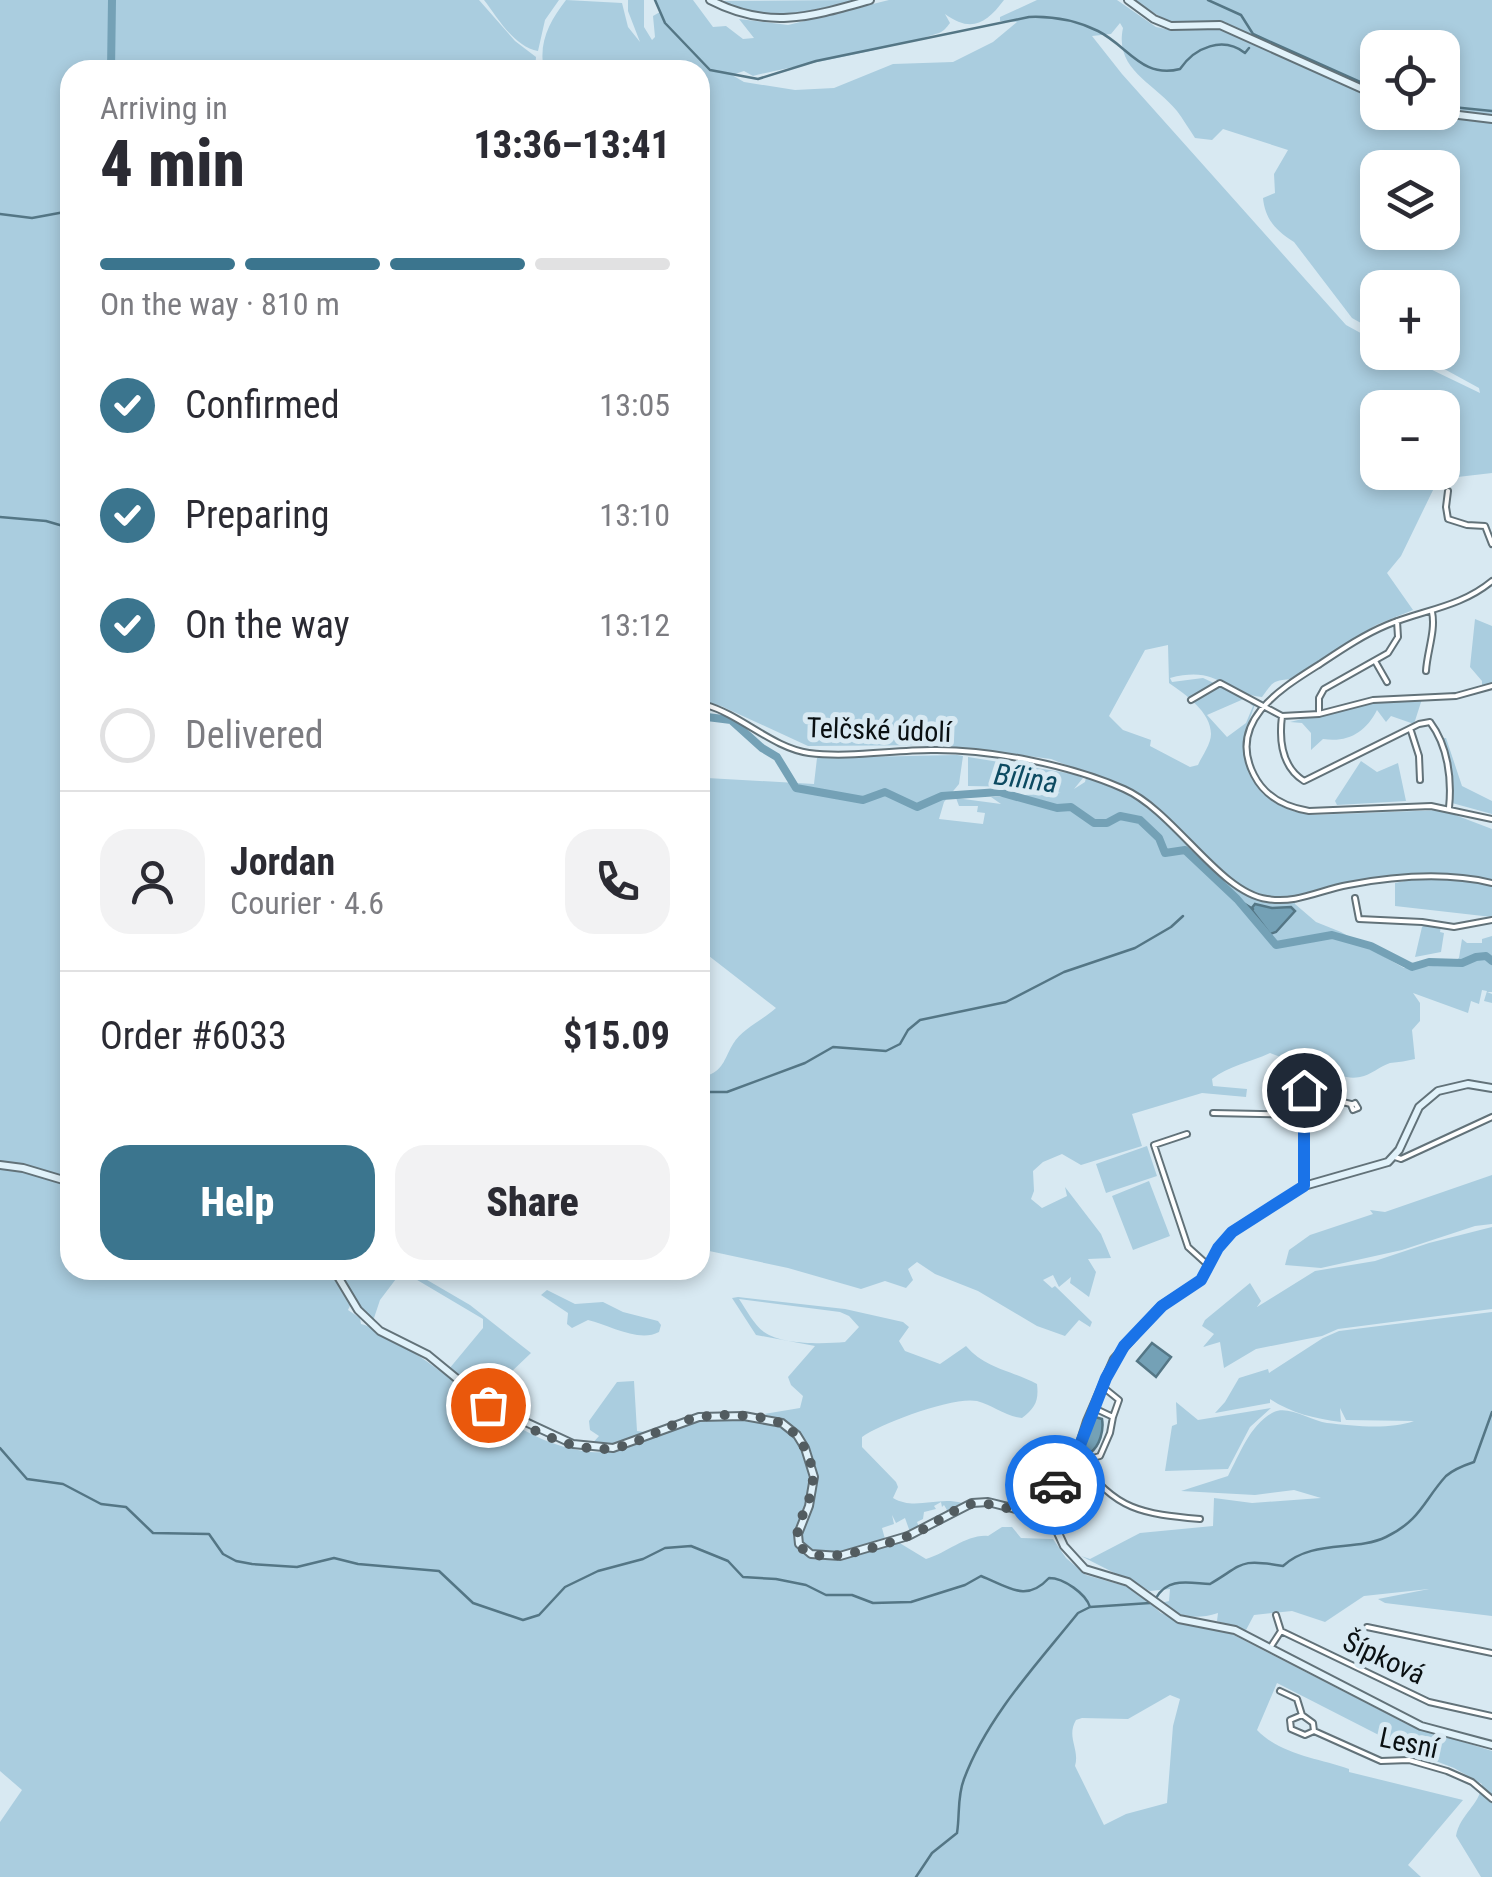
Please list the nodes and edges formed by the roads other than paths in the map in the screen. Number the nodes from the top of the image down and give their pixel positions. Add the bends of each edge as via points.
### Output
1 (710, 0) edge
2 (870, 0) edge
3 (1128, 0) edge
4 (1360, 88) edge
5 (1460, 115) edge
6 (1492, 119) edge
7 (1448, 491) dead end
8 (1492, 544) edge
9 (1492, 581) edge
10 (1432, 612) junction
11 (1397, 621) junction
12 (1374, 661) junction
13 (1426, 671) dead end
14 (1387, 682) dead end
15 (1492, 686) edge
16 (1191, 700) dead end
17 (1263, 704) junction
18 (710, 707) edge
19 (1318, 714) junction
20 (1282, 716) junction
21 (1411, 731) junction
22 (1420, 780) dead end
23 (1449, 808) junction
24 (1492, 819) edge
25 (1492, 883) edge
26 (1355, 898) dead end
27 (1492, 920) edge
28 (1270, 1085) dead end
29 (1492, 1088) edge
30 (1303, 1102) junction
31 (1351, 1104) dead end
32 (1213, 1113) dead end
33 (1303, 1114) junction
34 (1492, 1117) edge
35 (1187, 1134) dead end
36 (1395, 1157) junction
37 (0, 1166) edge
38 (60, 1179) edge
39 (1304, 1186) junction
40 (1209, 1266) junction
41 (340, 1280) edge
42 (1103, 1387) junction
43 (1094, 1408) junction
44 (1113, 1417) junction
45 (1078, 1460) junction
46 (1035, 1506) junction
47 (1200, 1519) dead end
48 (1276, 1615) dead end
49 (1367, 1628) dead end
50 (1281, 1631) junction
51 (1270, 1648) junction
52 (1492, 1653) edge
53 (1280, 1691) dead end
54 (1302, 1715) junction
55 (1492, 1716) edge
56 (1314, 1732) junction
57 (1492, 1745) edge
58 (1492, 1799) edge

1 - 2 street via 780,20
3 - 4 street via 1171,26 1220,26
5 - 6 street
7 - 8 street via 1448,518 1485,526
9 - 10 street
10 - 11 street
10 - 13 street
11 - 12 street via 1394,646
11 - 17 street
12 - 14 street
12 - 19 street via 1324,689
15 - 19 street via 1456,696 1373,700
16 - 17 street via 1220,683
17 - 20 street
17 - 23 street via 1252,723 1248,754 1255,777 1275,800 1309,811
18 - 25 street, Telčské údolí via 808,753 944,750 1044,763 1128,790 1243,890 1268,900 1424,876
19 - 20 street
20 - 21 street via 1281,748 1304,781
21 - 22 street
21 - 23 street via 1430,722 1438,734 1450,771
23 - 24 street
26 - 27 street via 1359,919 1454,928
28 - 30 street via 1276,1092 1304,1088
29 - 36 street via 1462,1084 1434,1093 1416,1112
30 - 31 street via 1320,1097
30 - 33 street
32 - 33 street
33 - 39 street
34 - 36 street
35 - 40 street via 1154,1145 1188,1248
36 - 39 street
37 - 38 street
39 - 40 street via 1241,1224
40 - 42 street via 1124,1346
41 - 46 street via 380,1331 428,1355 488,1405 573,1444 613,1448 699,1417 782,1423 797,1435 812,1467 814,1486 798,1534 811,1554 840,1556 891,1541 972,1504
42 - 43 street
42 - 44 street via 1119,1400
43 - 44 street
43 - 45 street
44 - 45 street via 1101,1454
45 - 46 street
45 - 47 street via 1118,1502
46 - 51 street via 1085,1569 1128,1582 1178,1619 1235,1630
48 - 50 street
49 - 52 street
50 - 51 street
50 - 55 street, Šípková via 1429,1702
51 - 57 street via 1420,1726
53 - 54 street via 1298,1699
54 - 56 street
54 - 56 street via 1290,1720 1291,1729
56 - 58 street, Lesní via 1381,1761 1408,1760 1446,1771

